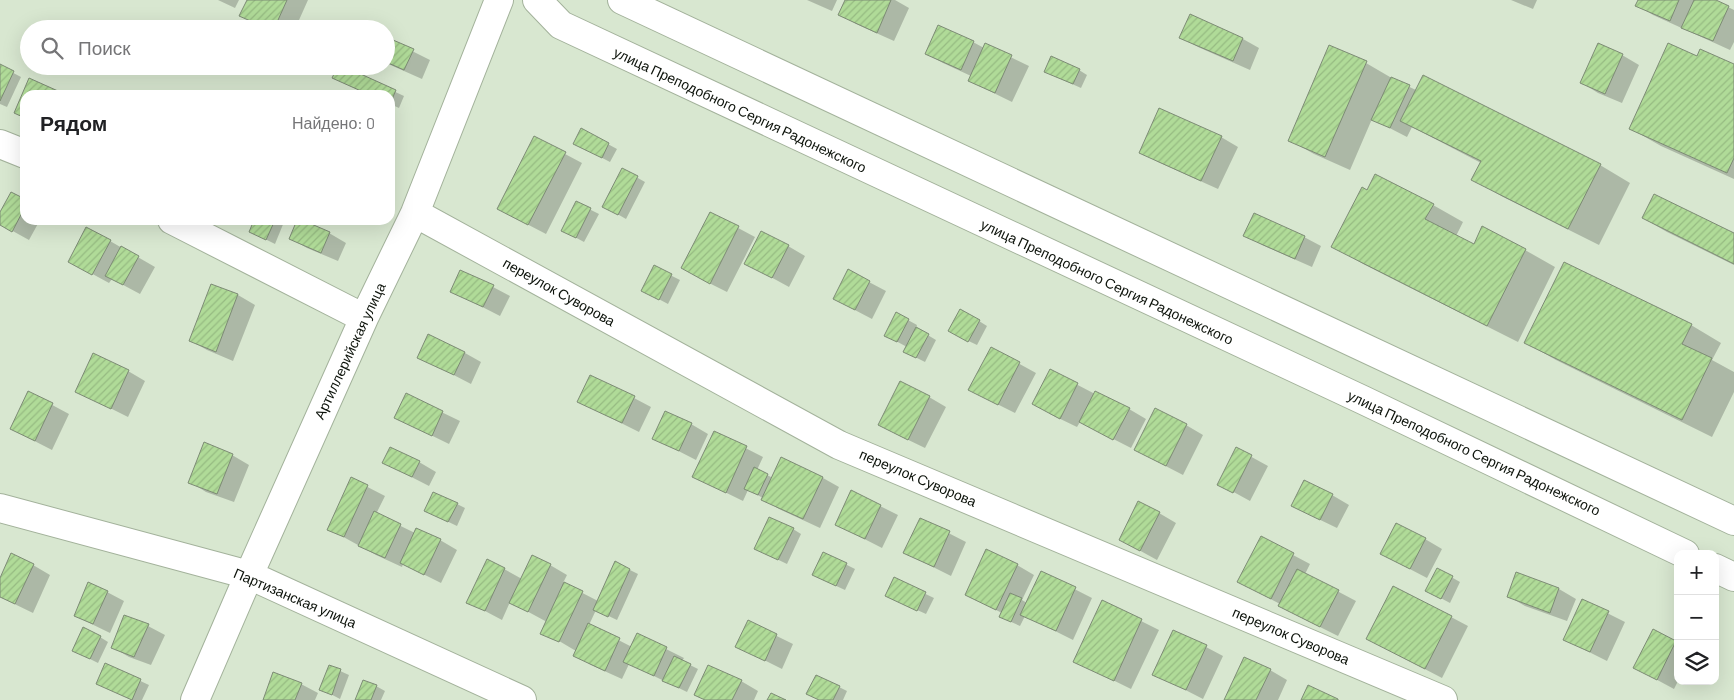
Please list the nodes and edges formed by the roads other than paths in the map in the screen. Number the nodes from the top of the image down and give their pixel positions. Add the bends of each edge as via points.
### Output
1 (499, 0) edge
2 (537, 0) edge
3 (622, 0) edge
4 (0, 144) edge
5 (20, 152) edge
6 (415, 213) junction
7 (182, 225) edge
8 (364, 318) junction
9 (0, 508) edge
10 (1734, 521) edge
11 (1677, 550) edge
12 (1719, 570) edge
13 (249, 574) junction
14 (1734, 577) edge
15 (195, 700) edge
16 (522, 700) edge
17 (1443, 700) edge

1 - 6 street, Артиллерийская улица
2 - 11 street, улица Преподобного Сергия Радонежского via 561,25
3 - 10 street
4 - 5 street
6 - 8 street, Артиллерийская улица
6 - 17 street, переулок Суворова via 839,445
7 - 8 street
8 - 13 street, Артиллерийская улица
9 - 13 street, Партизанская улица
12 - 14 street
13 - 15 street, Артиллерийская улица
13 - 16 street, Партизанская улица

